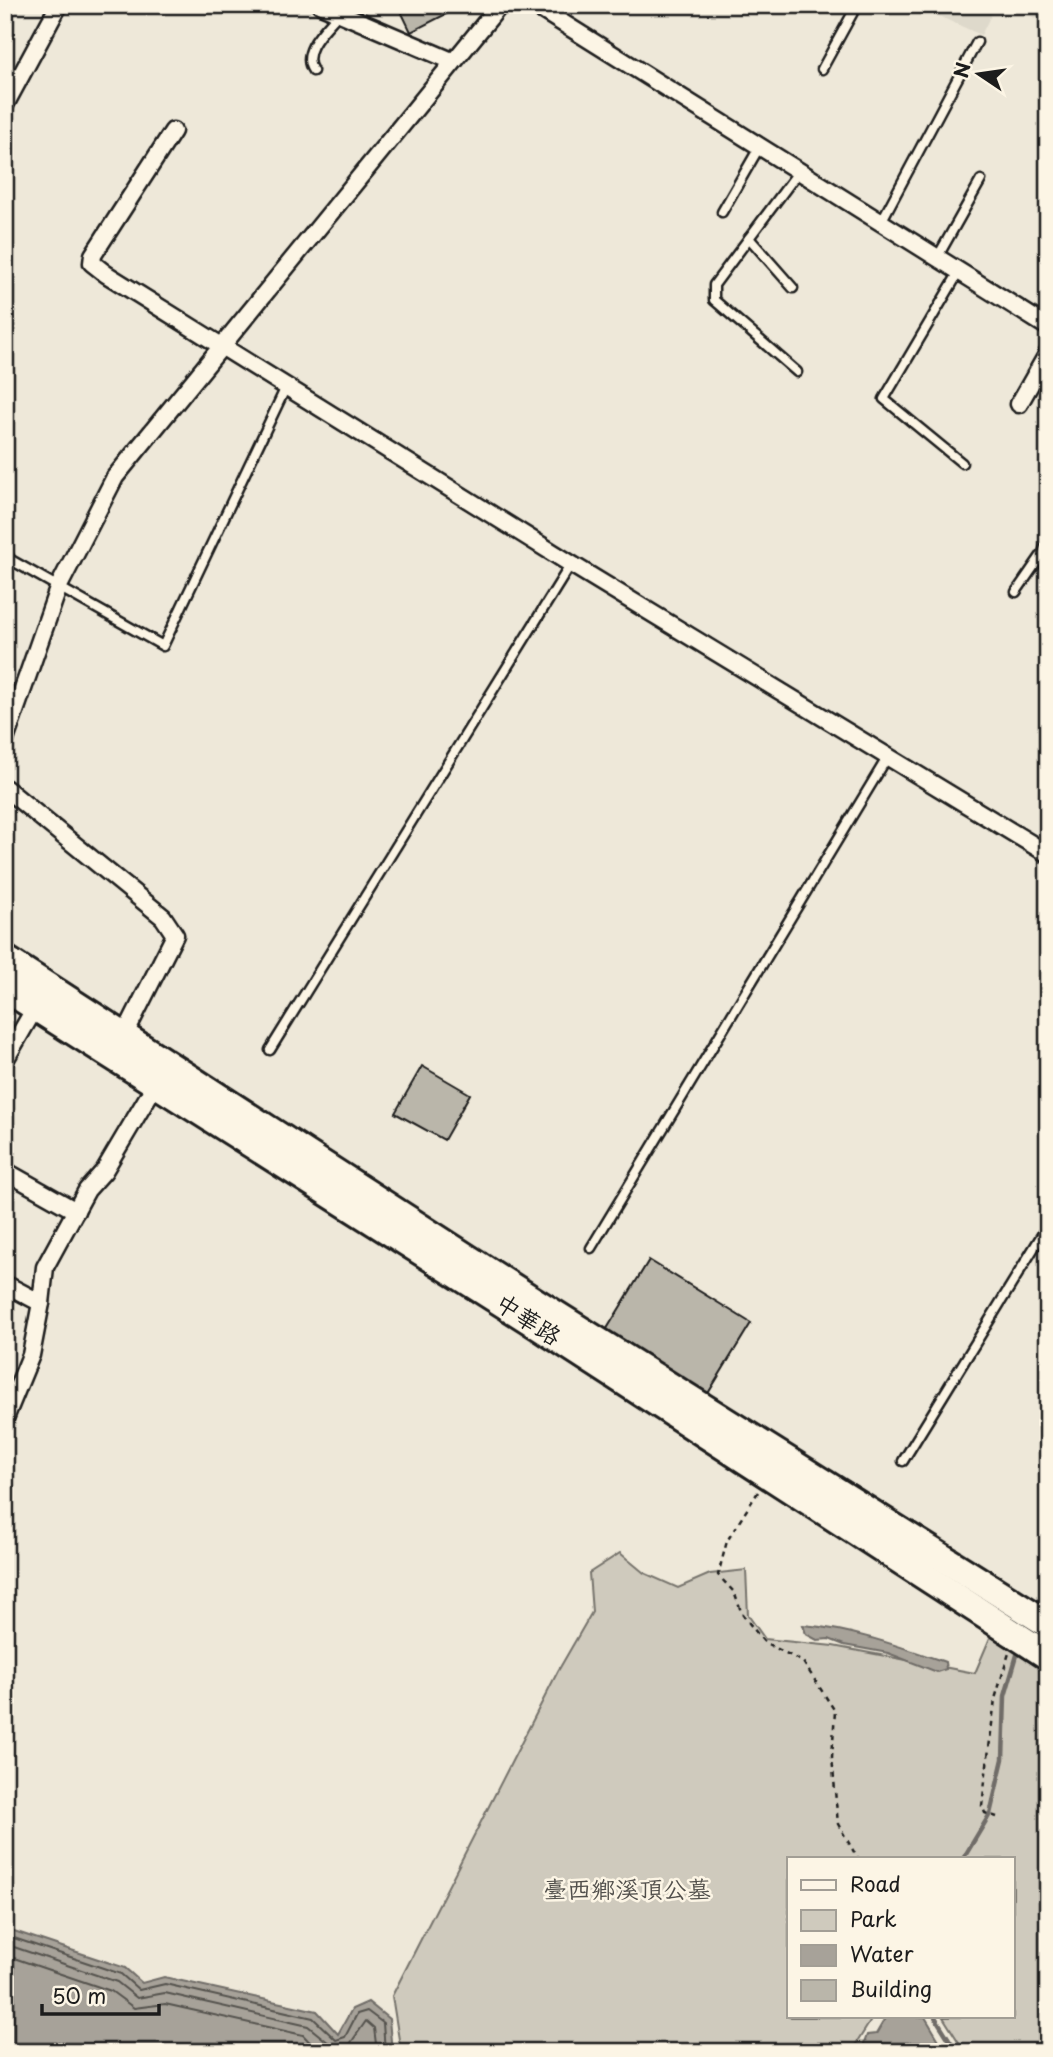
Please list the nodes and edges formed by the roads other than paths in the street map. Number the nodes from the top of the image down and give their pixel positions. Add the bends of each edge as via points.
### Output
1 (59, 5) edge
2 (321, 5) edge
3 (500, 5) edge
4 (534, 5) edge
5 (857, 5) edge
6 (339, 13) junction
7 (977, 42) dead end
8 (452, 61) junction
9 (822, 69) dead end
10 (313, 71) dead end
11 (5, 105) edge
12 (173, 131) dead end
13 (760, 146) junction
14 (799, 170) junction
15 (981, 180) dead end
16 (722, 212) dead end
17 (881, 222) junction
18 (749, 238) junction
19 (937, 258) junction
20 (959, 272) junction
21 (793, 288) dead end
22 (1048, 327) edge
23 (222, 347) junction
24 (1048, 353) edge
25 (797, 372) dead end
26 (286, 387) junction
27 (1019, 404) dead end
28 (962, 463) dead end
29 (1048, 538) edge
30 (5, 552) edge
31 (571, 564) junction
32 (59, 586) junction
33 (1016, 592) dead end
34 (5, 740) edge
35 (887, 758) junction
36 (5, 788) edge
37 (1048, 855) edge
38 (5, 959) edge
39 (5, 988) edge
40 (35, 1008) junction
41 (124, 1036) junction
42 (270, 1050) dead end
43 (5, 1060) edge
44 (155, 1085) junction
45 (5, 1171) edge
46 (76, 1211) junction
47 (1048, 1224) edge
48 (591, 1248) dead end
49 (5, 1284) edge
50 (41, 1303) junction
51 (6, 1416) edge
52 (903, 1461) dead end
53 (1048, 1624) edge
54 (1048, 1656) edge

1 - 11 street
2 - 6 street
3 - 8 street
4 - 13 street
5 - 9 lane
6 - 8 street
6 - 10 lane via 310,49
7 - 17 lane
8 - 23 street
12 - 23 street via 93,255 93,263
13 - 14 street
13 - 16 lane
14 - 17 street
14 - 18 lane
15 - 19 lane
17 - 19 street
18 - 21 lane
18 - 25 lane via 715,285 714,300
19 - 20 street
20 - 22 street
20 - 28 lane via 884,399
23 - 26 street
23 - 32 street via 115,477
24 - 27 street
26 - 31 street
26 - 32 lane via 163,646
29 - 33 lane
30 - 32 lane via 11,560
31 - 35 street
31 - 42 lane
32 - 34 street
35 - 37 street
35 - 48 lane
36 - 41 street via 163,917 175,935
38 - 41 main road, 中華路
39 - 40 main road, 中華路
40 - 43 street
40 - 44 main road, 中華路
41 - 53 main road, 中華路 via 516,1290
44 - 46 street
44 - 54 main road, 中華路 via 530,1320
45 - 46 street
46 - 50 street via 45,1267
47 - 52 lane
49 - 50 street
50 - 51 street via 31,1355

